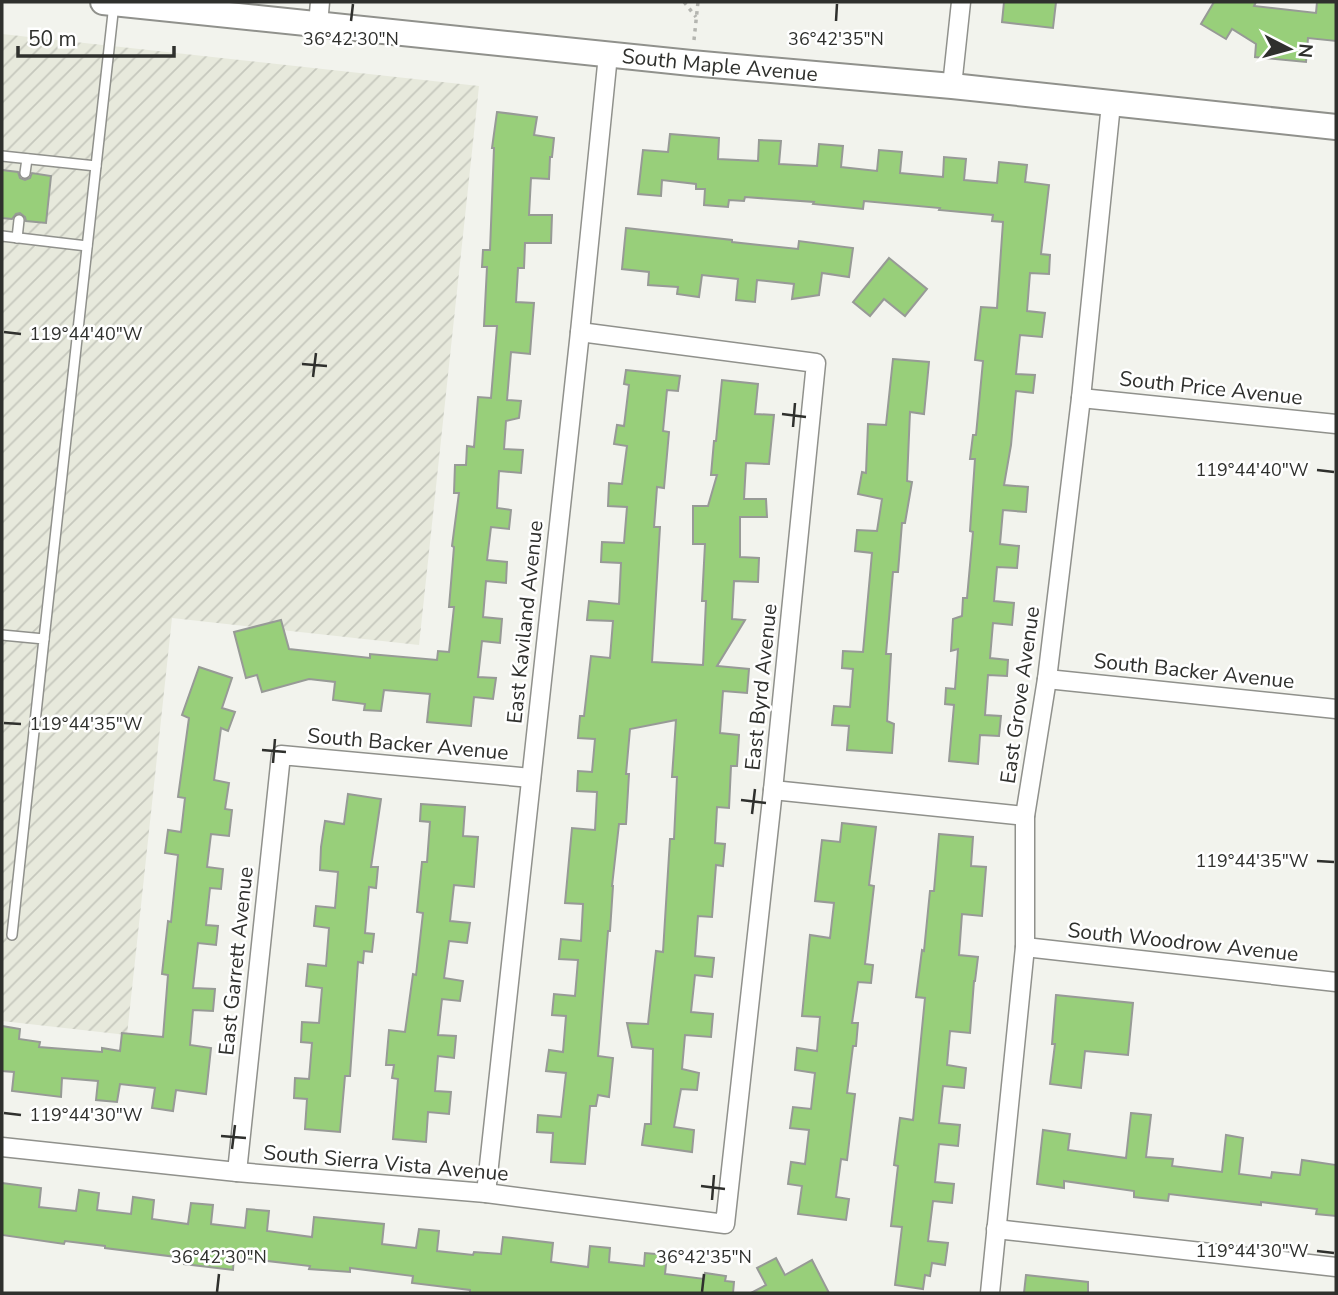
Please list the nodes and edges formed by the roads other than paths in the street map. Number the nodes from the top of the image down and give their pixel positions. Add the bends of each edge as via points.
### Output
1 (103, 2) edge
2 (114, 2) edge
3 (961, 2) edge
4 (319, 13) edge
5 (608, 55) junction
6 (952, 86) junction
7 (1111, 104) junction
8 (1336, 127) edge
9 (2, 156) edge
10 (27, 159) junction
11 (96, 166) junction
12 (25, 173) dead end
13 (19, 220) dead end
14 (2, 236) edge
15 (18, 238) junction
16 (87, 246) junction
17 (580, 332) junction
18 (1082, 398) junction
19 (1336, 424) edge
20 (2, 635) edge
21 (44, 639) junction
22 (1047, 679) junction
23 (1336, 709) edge
24 (281, 755) joint
25 (531, 778) junction
26 (773, 790) junction
27 (1025, 816) junction
28 (12, 935) dead end
29 (1025, 947) junction
30 (1336, 982) edge
31 (2, 1147) edge
32 (237, 1172) junction
33 (486, 1193) junction
34 (725, 1224) joint
35 (996, 1229) junction
36 (1336, 1267) edge
37 (990, 1293) edge

1 - 2 main road, South Maple Avenue
2 - 4 main road, South Maple Avenue
2 - 11 lane
3 - 6 street
4 - 5 main road, South Maple Avenue
5 - 6 main road, South Maple Avenue
5 - 17 street, East Kaviland Avenue
6 - 7 main road, South Maple Avenue
7 - 8 main road, South Maple Avenue
7 - 18 street, East Grove Avenue
9 - 10 lane
10 - 11 lane
10 - 12 lane
11 - 16 lane
13 - 15 lane
14 - 15 lane
15 - 16 lane
16 - 21 lane
17 - 25 street, East Kaviland Avenue
17 - 26 street, East Byrd Avenue via 816,363
18 - 19 street, South Price Avenue
18 - 22 street, East Grove Avenue
20 - 21 lane
21 - 28 lane
22 - 23 street, South Backer Avenue
22 - 27 street, East Grove Avenue
24 - 25 street, South Backer Avenue
24 - 32 street, East Garrett Avenue
25 - 33 street, East Kaviland Avenue
26 - 27 street
26 - 34 street, East Byrd Avenue
27 - 29 street, East Grove Avenue
29 - 30 street, South Woodrow Avenue
29 - 35 street, East Grove Avenue
31 - 32 street, South Sierra Vista Avenue
32 - 33 street, South Sierra Vista Avenue
33 - 34 street, South Sierra Vista Avenue
35 - 36 street
35 - 37 street, East Grove Avenue

